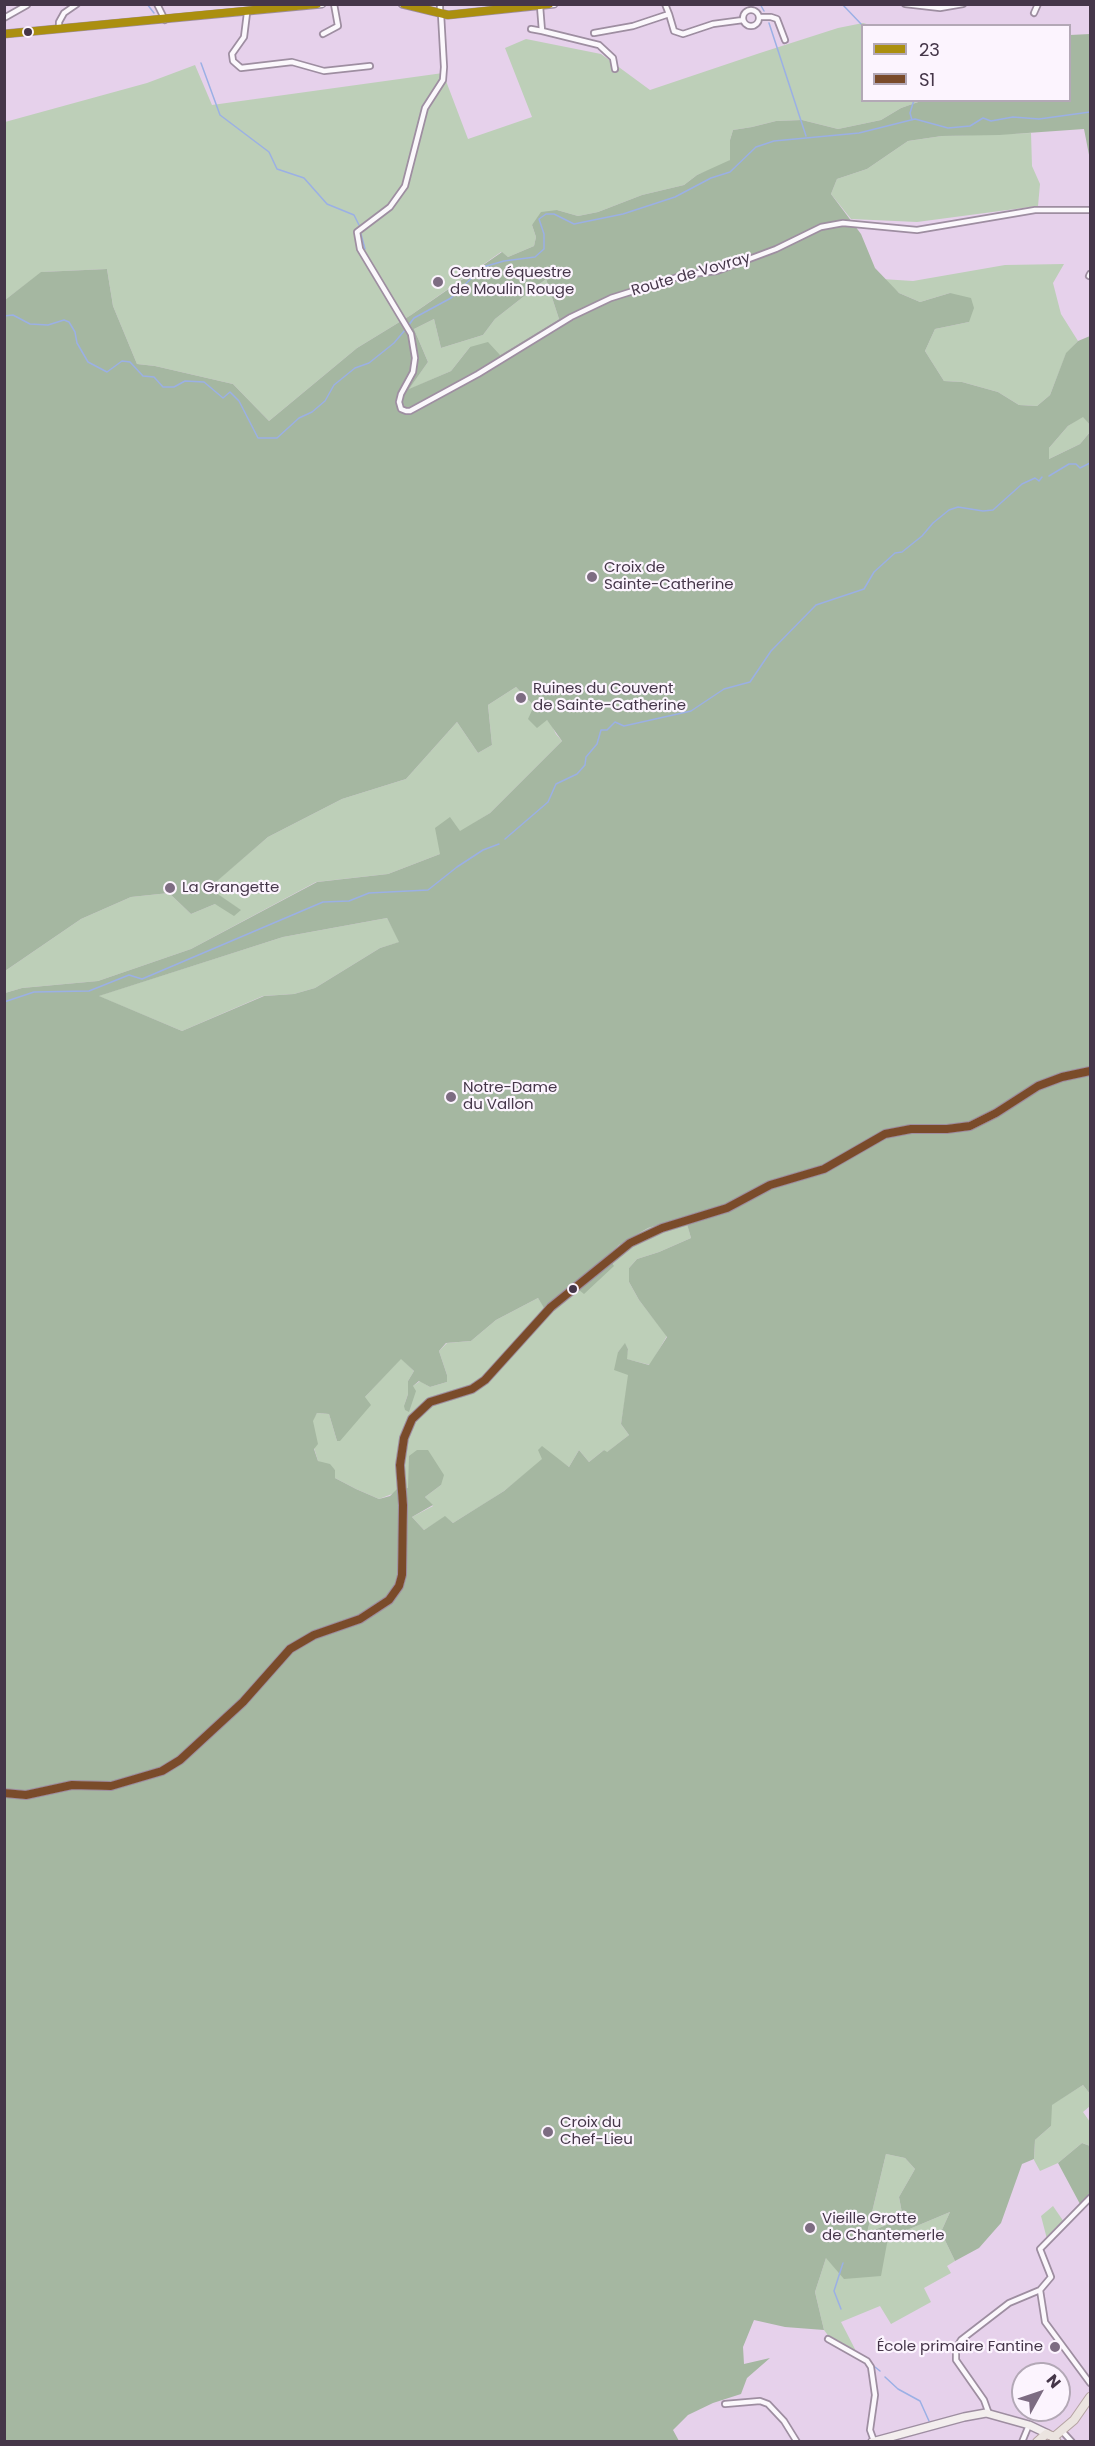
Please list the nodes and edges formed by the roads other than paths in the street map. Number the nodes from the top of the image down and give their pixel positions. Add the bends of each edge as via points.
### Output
1 (77, 4) edge
2 (157, 4) edge
3 (322, 4) edge
4 (334, 4) edge
5 (402, 4) edge
6 (440, 4) edge
7 (554, 4) edge
8 (665, 4) edge
9 (905, 4) edge
10 (963, 4) edge
11 (1038, 4) edge
12 (27, 6) edge
13 (540, 6) junction
14 (247, 13) junction
15 (1034, 13) dead end
16 (441, 14) junction
17 (669, 14) junction
18 (5, 17) edge
19 (759, 17) junction
20 (165, 20) junction
21 (743, 20) junction
22 (531, 28) dead end
23 (59, 29) junction
24 (542, 31) junction
25 (594, 33) dead end
26 (4, 34) edge
27 (323, 34) dead end
28 (785, 40) dead end
29 (370, 66) dead end
30 (615, 69) dead end
31 (1090, 210) edge
32 (1090, 1071) edge
33 (4, 1793) edge
34 (1090, 2198) edge
35 (1040, 2290) junction
36 (828, 2339) dead end
37 (1090, 2383) edge
38 (1090, 2397) edge
39 (725, 2404) dead end
40 (989, 2414) junction
41 (1029, 2425) junction
42 (1062, 2431) junction
43 (1053, 2438) edge
44 (873, 2441) edge
45 (1037, 2441) edge
46 (797, 2442) edge
47 (1022, 2442) edge
48 (1072, 2442) edge

1 - 23 street via 64,13
2 - 20 street
3 - 14 street
4 - 27 street via 338,26
5 - 16 street
6 - 16 street
7 - 13 street
8 - 17 street
9 - 10 street via 940,8
11 - 15 street
12 - 18 street
13 - 16 street
13 - 24 street
14 - 20 street
14 - 29 street via 244,37 232,54 241,68 292,62 324,71
16 - 31 street, Route de Vovray via 443,80 425,108 405,186 390,207 357,232 360,249 410,332 415,358 413,372 399,402 406,411 611,298 684,275 717,271 776,249 821,226 843,223 917,230 1035,210
17 - 21 street via 674,30 683,34
17 - 25 street
19 - 21 street via 752,26
19 - 21 street via 751,10
19 - 28 street via 777,19
20 - 23 street
22 - 24 street
23 - 26 street
24 - 30 street via 599,45 613,58
32 - 33 main road via 1038,1086 970,1126 911,1128 885,1134 824,1169 770,1185 727,1208 646,1235 616,1253 551,1307 485,1380 472,1389 430,1402 412,1419 400,1465 403,1567 399,1586 389,1600 360,1619 314,1635 290,1649 250,1695 170,1767 111,1786 72,1785 26,1795
34 - 35 street via 1042,2246 1051,2277
35 - 37 street via 1046,2325
35 - 40 street via 1009,2303 956,2348 956,2360 984,2400
36 - 44 street via 871,2367 875,2395 870,2430
38 - 42 main road
39 - 46 street via 768,2404
40 - 41 main road
40 - 44 main road via 964,2416
41 - 43 main road
41 - 45 main road
41 - 47 street
42 - 43 main road
42 - 48 street
43 - 45 main road via 1041,2436

